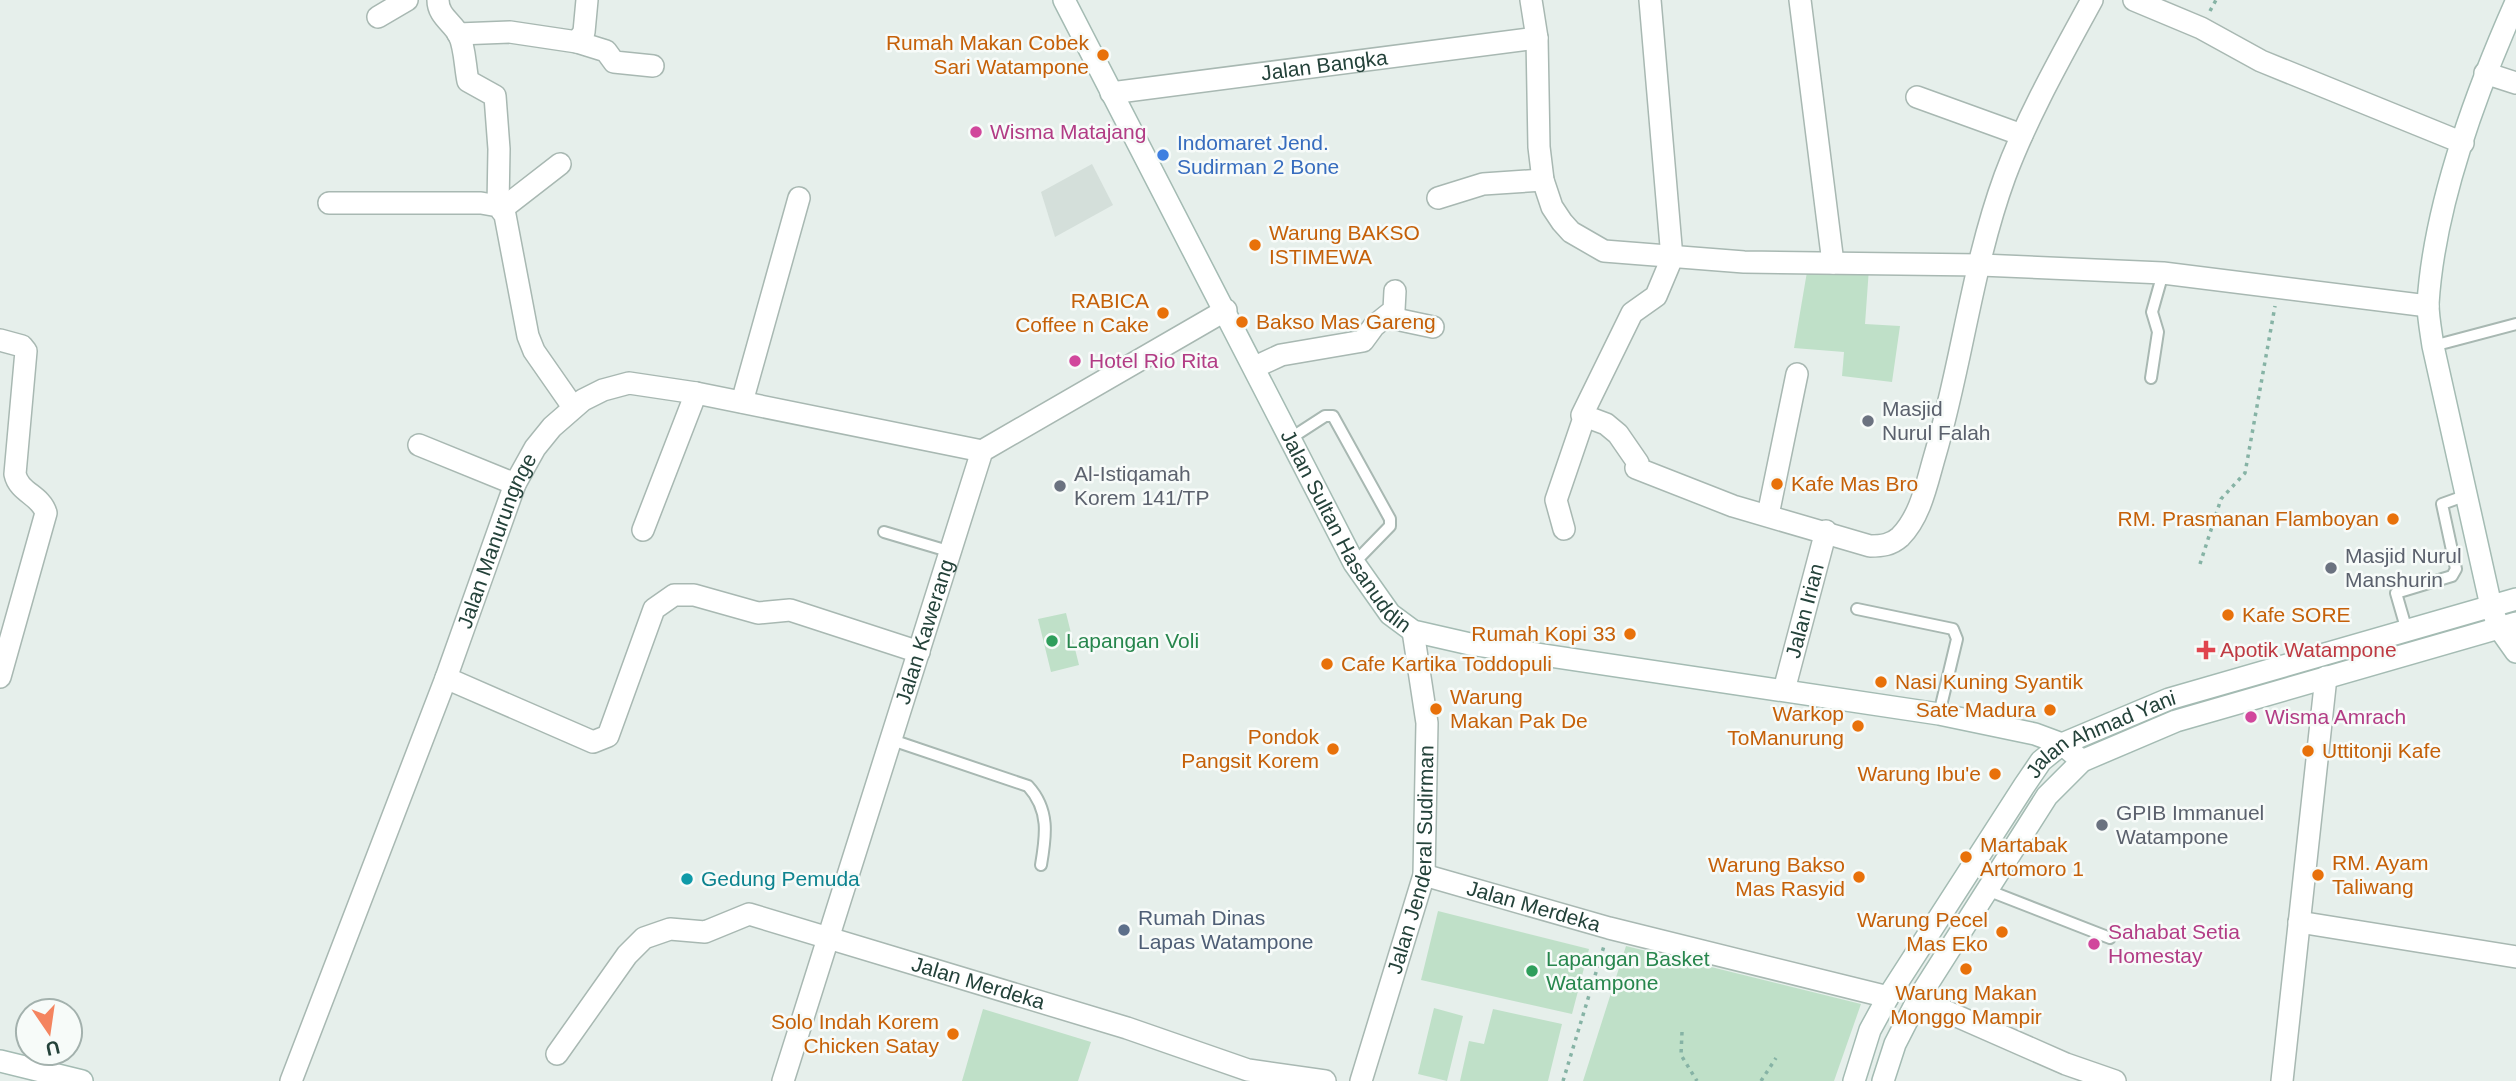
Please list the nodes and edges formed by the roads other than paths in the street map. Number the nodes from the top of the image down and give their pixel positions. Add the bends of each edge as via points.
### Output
1 (407, 0) edge
2 (438, 0) edge
3 (587, 0) edge
4 (1064, 0) edge
5 (1531, 0) edge
6 (1650, 0) edge
7 (1800, 0) edge
8 (2092, 0) edge
9 (2134, 0) edge
10 (2516, 2) edge
11 (378, 17) dead end
12 (458, 34) junction
13 (1537, 38) junction
14 (577, 41) junction
15 (653, 66) dead end
16 (2485, 73) junction
17 (2516, 83) edge
18 (1111, 93) junction
19 (1917, 97) dead end
20 (2022, 135) junction
21 (2463, 143) junction
22 (560, 164) dead end
23 (1543, 180) junction
24 (799, 198) dead end
25 (1437, 198) dead end
26 (329, 203) dead end
27 (500, 207) junction
28 (1672, 258) junction
29 (1833, 263) junction
30 (1981, 265) junction
31 (2163, 273) junction
32 (1395, 291) dead end
33 (2428, 306) junction
34 (1226, 310) junction
35 (1386, 317) junction
36 (2516, 324) edge
37 (1433, 327) dead end
38 (0, 340) edge
39 (2433, 346) junction
40 (1255, 367) junction
41 (1797, 374) dead end
42 (2151, 378) dead end
43 (696, 393) junction
44 (742, 402) junction
45 (573, 407) junction
46 (1584, 418) junction
47 (1291, 438) junction
48 (419, 445) dead end
49 (982, 451) junction
50 (515, 484) junction
51 (2468, 495) junction
52 (1768, 515) junction
53 (1564, 528) dead end
54 (643, 530) dead end
55 (1826, 531) junction
56 (884, 532) dead end
57 (948, 551) junction
58 (1354, 563) junction
59 (2516, 599) edge
60 (2491, 606) junction
61 (1857, 609) dead end
62 (2507, 625) edge
63 (1413, 631) junction
64 (2407, 631) junction
65 (919, 652) junction
66 (2516, 652) edge
67 (0, 677) edge
68 (2326, 677) junction
69 (446, 678) junction
70 (1784, 690) junction
71 (1939, 714) junction
72 (2011, 730) junction
73 (892, 740) junction
74 (2062, 744) junction
75 (2041, 761) junction
76 (2082, 761) junction
77 (2062, 778) junction
78 (1041, 865) dead end
79 (1424, 875) junction
80 (1987, 890) junction
81 (2299, 922) junction
82 (2110, 938) dead end
83 (827, 940) junction
84 (2516, 957) edge
85 (1888, 997) junction
86 (1918, 999) junction
87 (557, 1054) dead end
88 (0, 1061) edge
89 (1247, 1076) edge
90 (82, 1081) edge
91 (290, 1081) edge
92 (783, 1081) edge
93 (1325, 1081) edge
94 (1362, 1081) edge
95 (1854, 1081) edge
96 (1883, 1081) edge
97 (2115, 1081) edge
98 (2282, 1081) edge

1 - 11 street
2 - 12 street via 448,24
3 - 14 street via 584,32
4 - 18 street, Jalan Sultan Hasanuddin
5 - 13 street
6 - 28 street
7 - 29 street
8 - 20 street
9 - 21 street via 2260,61
10 - 16 street
12 - 14 street via 510,32
12 - 27 street via 468,81 495,96 498,107
13 - 18 street, Jalan Bangka
13 - 23 street
14 - 15 street via 606,51 614,62
16 - 17 street
16 - 21 street
18 - 34 street, Jalan Sultan Hasanuddin
19 - 20 street
20 - 30 street via 1993,211
21 - 33 street via 2436,240
22 - 27 street
23 - 25 street via 1483,184
23 - 28 street via 1552,207 1571,232 1604,251
24 - 44 street
26 - 27 street via 481,203
27 - 45 street via 528,335
28 - 29 street
28 - 46 street via 1656,296 1632,313
29 - 30 street
30 - 31 street
30 - 55 street via 1948,411 1910,524 1901,536 1884,545 1870,546
31 - 33 street
31 - 42 lane via 2152,312 2158,332
32 - 35 street via 1394,310
33 - 39 street
34 - 40 street, Jalan Sultan Hasanuddin
34 - 49 street
35 - 37 street
35 - 40 street via 1357,343 1281,355
36 - 39 lane
38 - 67 street via 26,351 15,474 19,485 44,505 46,513
39 - 51 street
40 - 47 street, Jalan Sultan Hasanuddin
41 - 52 street
43 - 44 street, Jalan Manurungnge
43 - 45 street, Jalan Manurungnge via 629,383 603,390
43 - 54 street
44 - 49 street, Jalan Manurungnge
45 - 50 street, Jalan Manurungnge via 535,448
46 - 52 street via 1606,424 1618,434 1638,463 1636,468
46 - 53 street via 1556,500
47 - 58 street, Jalan Sultan Hasanuddin
47 - 58 lane via 1325,416 1334,416 1390,519 1390,526
48 - 50 street
49 - 57 street, Jalan Kawerang
50 - 69 street, Jalan Manurungnge
51 - 60 street
51 - 64 lane via 2442,504 2456,569 2452,576 2396,593
52 - 55 street
55 - 70 street, Jalan Irian
56 - 57 lane
57 - 65 street, Jalan Kawerang
58 - 63 street, Jalan Sultan Hasanuddin via 1390,614
59 - 60 street, Jalan Ahmad Yani
60 - 62 street
60 - 64 street, Jalan Ahmad Yani
61 - 71 lane via 1952,629 1956,639
62 - 66 street
62 - 68 street, Jalan Ahmad Yani
63 - 70 street, Jalan Sultan Hasanuddin via 1470,644
63 - 79 street, Jalan Jenderal Sudirman via 1427,723
64 - 74 street, Jalan Ahmad Yani via 2169,699
65 - 69 street via 790,610 758,613 703,597 674,595 654,609 608,736 593,742
65 - 73 street, Jalan Kawerang
68 - 76 street, Jalan Ahmad Yani via 2176,721
68 - 81 street
69 - 91 street, Jalan Manurungnge
70 - 71 street, Jalan Sultan Hasanuddin
71 - 72 street, Jalan Sultan Hasanuddin
72 - 74 street, Jalan Sultan Hasanuddin
72 - 75 street
73 - 78 lane via 1028,786 1047,826
73 - 83 street, Jalan Kawerang
74 - 75 street, Jalan Ahmad Yani
74 - 76 street, Jalan Sultan Hasanuddin
75 - 77 street
75 - 85 street, Jalan Ahmad Yani
76 - 77 street, Jalan Ahmad Yani
77 - 80 street, Jalan Ahmad Yani
79 - 85 street, Jalan Merdeka via 1609,928
79 - 94 street, Jalan Jenderal Sudirman
80 - 82 lane
80 - 86 street, Jalan Ahmad Yani
81 - 84 street
81 - 98 street
83 - 87 street, Jalan Merdeka via 749,914 705,932 670,929 644,938
83 - 89 street, Jalan Merdeka via 1126,1028
83 - 92 street, Jalan Kawerang
85 - 95 street, Jalan Ahmad Yani via 1870,1030
86 - 96 street, Jalan Ahmad Yani
86 - 97 street
88 - 90 street
89 - 93 street, Jalan Merdeka

